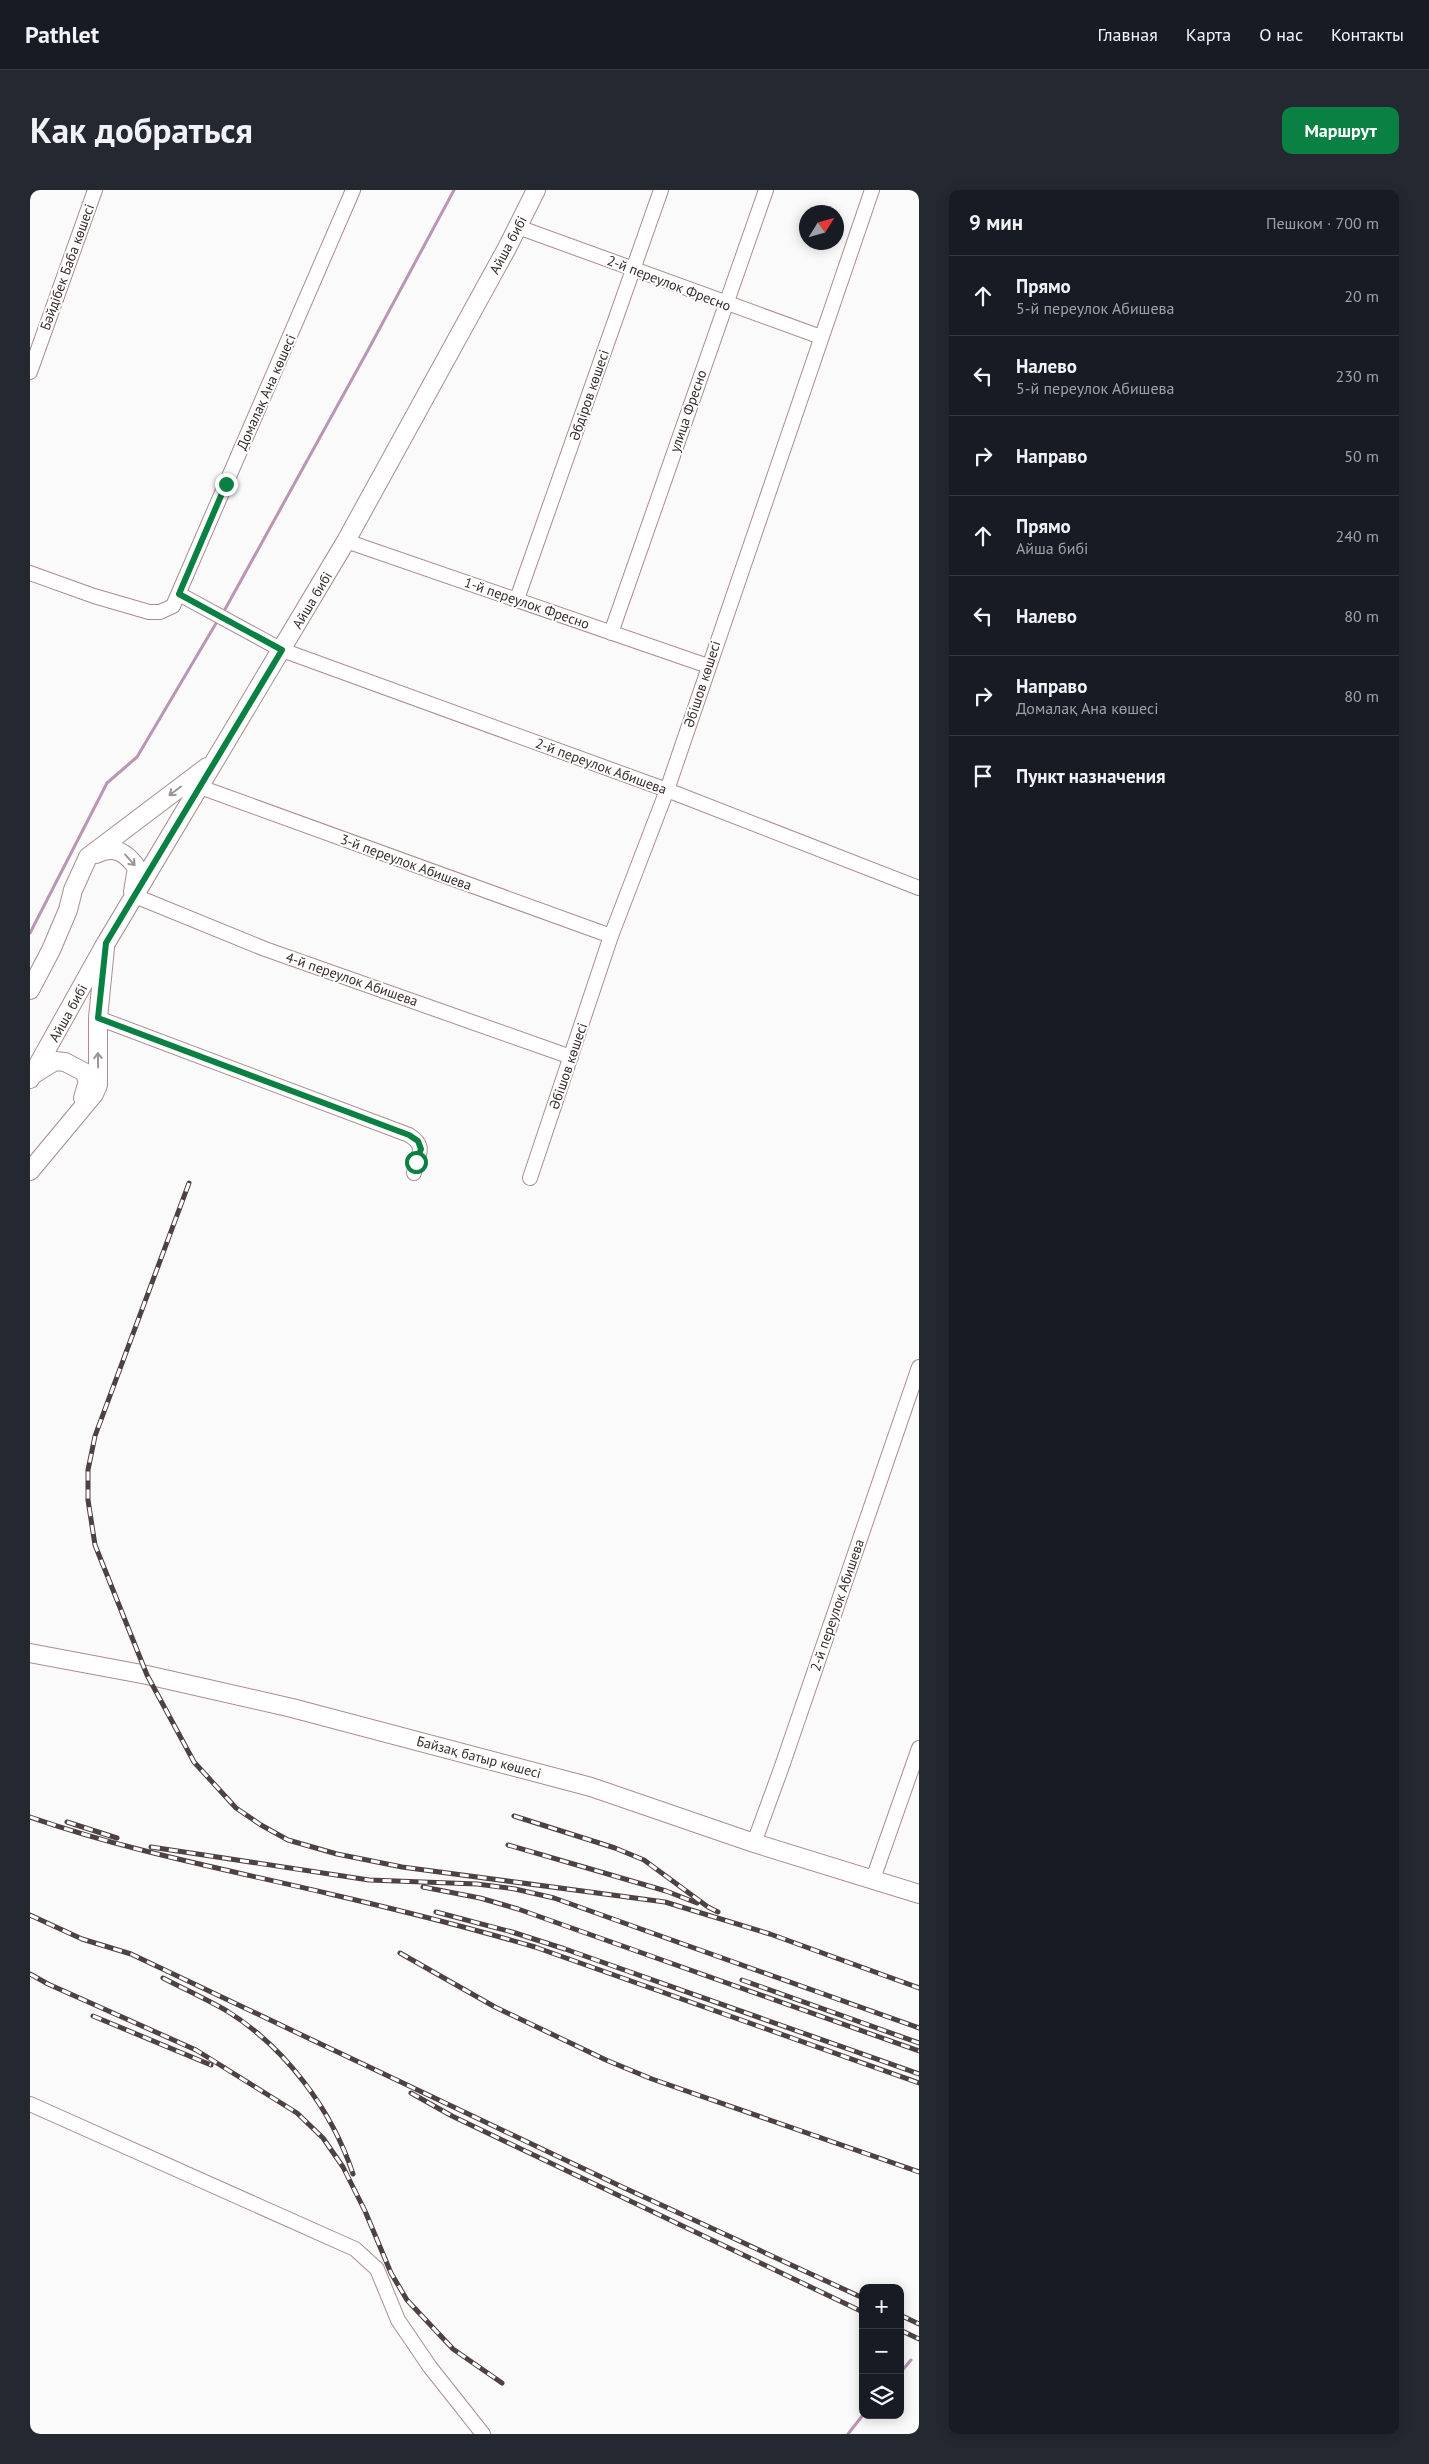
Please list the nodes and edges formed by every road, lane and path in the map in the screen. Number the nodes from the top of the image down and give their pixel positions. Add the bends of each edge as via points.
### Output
1 (95, 190) edge
2 (353, 190) edge
3 (536, 190) edge
4 (661, 190) edge
5 (766, 190) edge
6 (872, 190) edge
7 (518, 227) junction
8 (633, 269) junction
9 (726, 304) junction
10 (821, 337) junction
11 (30, 372) edge
12 (346, 541) junction
13 (30, 573) edge
14 (179, 594) junction
15 (517, 599) junction
16 (611, 633) junction
17 (282, 650) junction
18 (708, 666) junction
19 (214, 762) junction
20 (200, 787) junction
21 (667, 790) junction
22 (88, 857) junction
23 (919, 888) edge
24 (132, 900) junction
25 (611, 936) junction
26 (106, 943) junction
27 (30, 990) edge
28 (98, 1018) junction
29 (571, 1057) junction
30 (32, 1077) edge
31 (74, 1118) junction
32 (30, 1171) edge
33 (414, 1173) dead end
34 (530, 1178) dead end
35 (919, 1367) edge
36 (30, 1653) edge
37 (919, 1748) edge
38 (754, 1843) junction
39 (874, 1880) junction
40 (919, 1894) edge
41 (30, 2104) edge
42 (483, 2434) edge

1 - 11 street, Бәйдібек Баба көшесі
2 - 14 street, Домалақ Ана көшесі
3 - 7 main road, Айша бибі
4 - 8 street, Әбдіров көшесі
5 - 9 street, улица Фресно
6 - 10 street, Әбішов көшесі
7 - 8 street, 2-й переулок Фресно
7 - 12 main road, Айша бибі
8 - 9 street, 2-й переулок Фресно
8 - 15 street, Әбдіров көшесі
9 - 10 street, 2-й переулок Фресно
9 - 16 street, улица Фресно
10 - 18 street, Әбішов көшесі
12 - 15 street, 1-й переулок Фресно
12 - 17 main road, Айша бибі
13 - 14 street via 149,612 160,612 173,606
14 - 17 street, 2-й переулок Абишева
15 - 16 street, 1-й переулок Фресно
16 - 18 street, 1-й переулок Фресно
17 - 19 main road, Айша бибі
17 - 21 street, 2-й переулок Абишева
18 - 21 street, Әбішов көшесі
19 - 20 main road, Айша бибі
19 -> 22 main road
20 - 24 main road, Айша бибі
20 - 25 street, 3-й переулок Абишева
21 - 23 street, 2-й переулок Абишева
21 - 25 street, Әбішов көшесі
22 -> 24 main road via 106,849 115,849 130,859 137,868
22 - 27 main road via 51,950
24 - 26 main road, Айша бибі
24 - 29 street, 4-й переулок Абишева
25 - 29 street, Әбішов көшесі
26 - 28 main road
26 - 30 main road, Айша бибі
31 -> 28 main road via 98,1085
28 - 33 street via 409,1135 418,1141 421,1149
29 - 34 street, Әбішов көшесі
30 - 31 main road via 55,1061 65,1062 84,1072 88,1081 86,1093
31 - 32 main road
35 - 38 street, 2-й переулок Абишева
36 - 38 main road, Байзақ батыр көшесі via 148,1675 292,1708 590,1787
37 - 39 street
38 - 39 main road, Байзақ батыр көшесі
39 - 40 main road, Байзақ батыр көшесі
41 - 42 street via 355,2249 377,2269 398,2320

